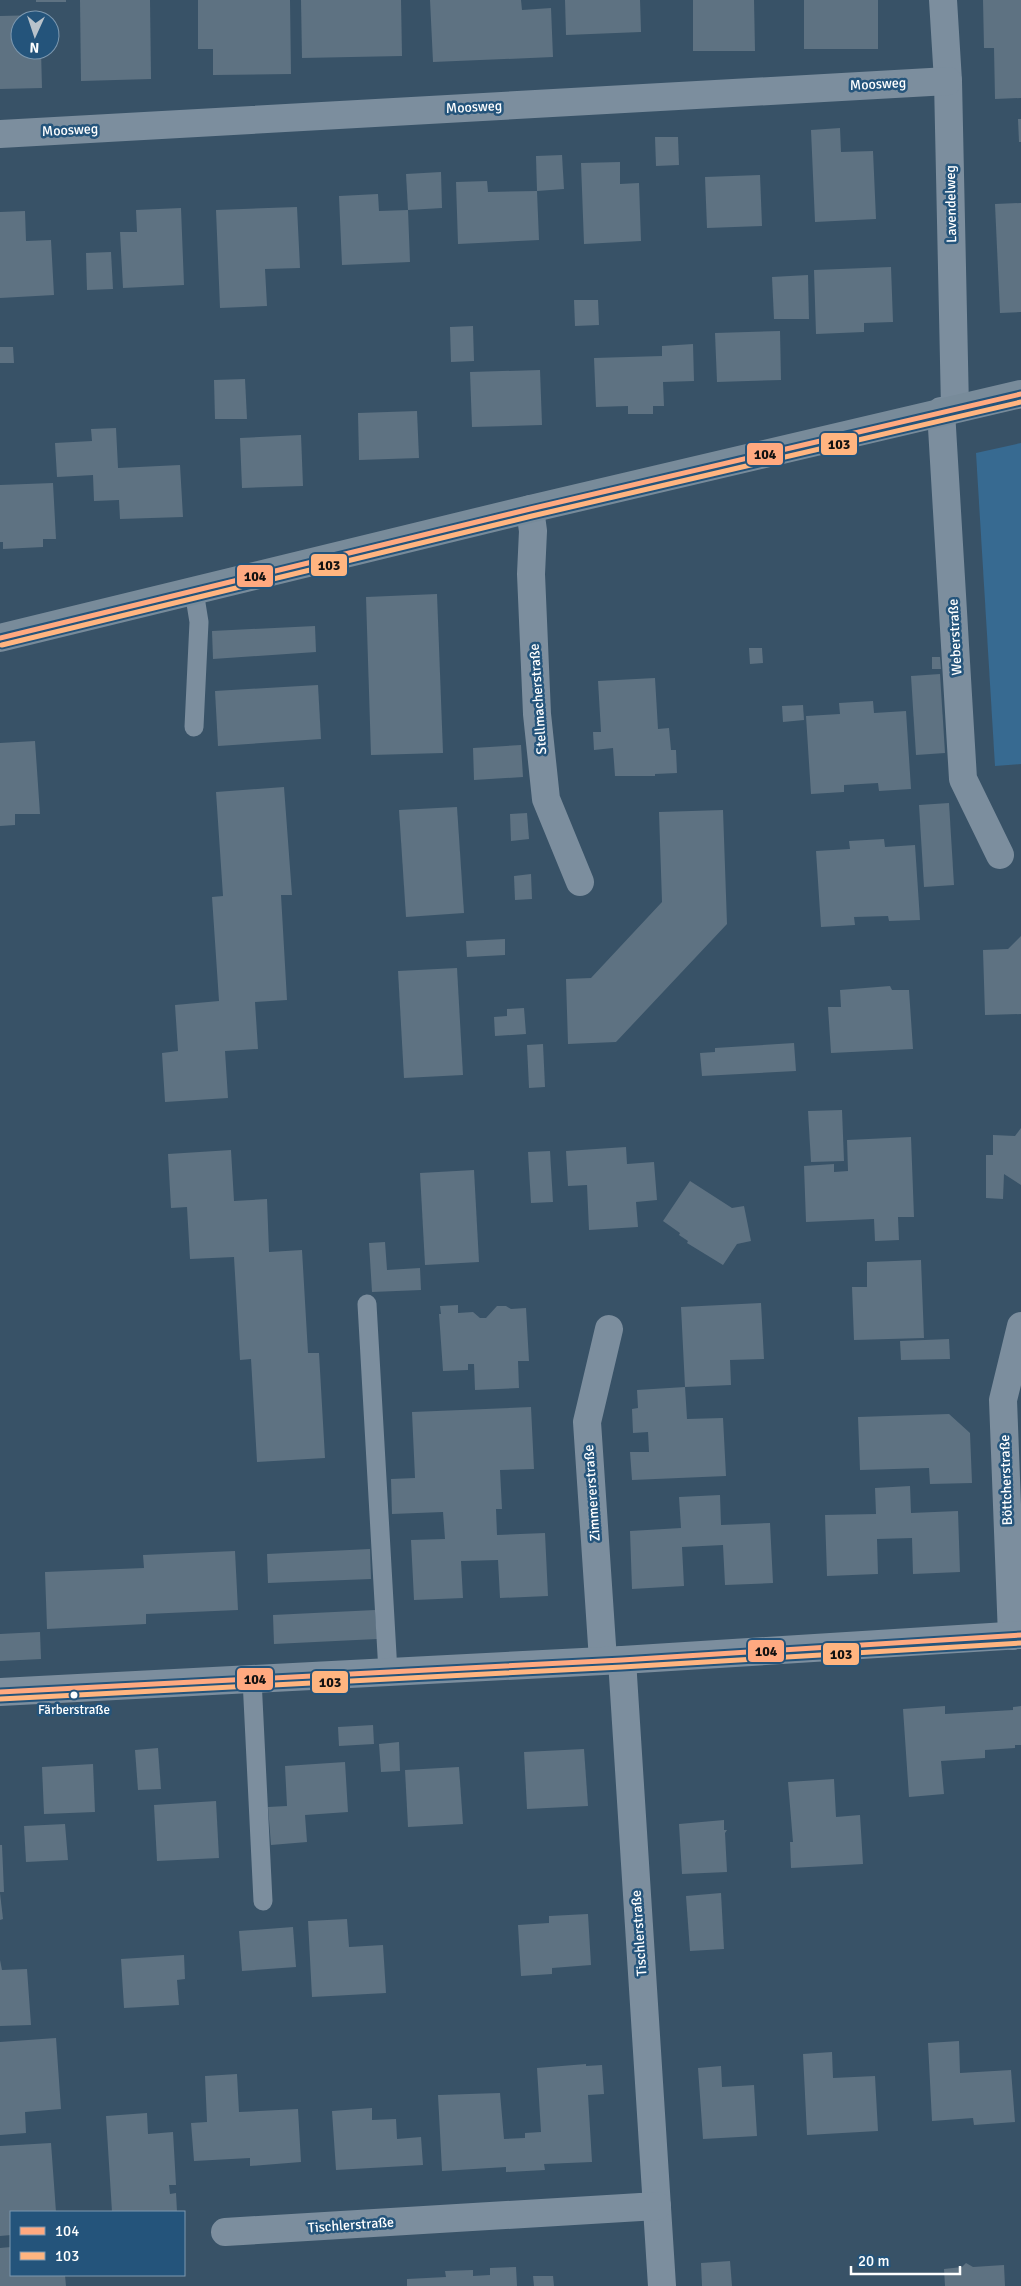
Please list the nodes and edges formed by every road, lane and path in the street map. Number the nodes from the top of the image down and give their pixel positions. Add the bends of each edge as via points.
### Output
1 (943, 0) edge
2 (948, 80) junction
3 (0, 134) edge
4 (1021, 394) edge
5 (948, 410) junction
6 (530, 509) junction
7 (194, 591) junction
8 (0, 638) edge
9 (194, 727) dead end
10 (1000, 855) dead end
11 (580, 882) dead end
12 (368, 1304) dead end
13 (1021, 1326) edge
14 (609, 1329) dead end
15 (1017, 1635) edge
16 (612, 1660) junction
17 (388, 1672) junction
18 (252, 1679) junction
19 (0, 1692) edge
20 (264, 1901) dead end
21 (657, 2206) junction
22 (225, 2232) dead end
23 (662, 2286) edge

1 - 2 street, Lavendelweg
2 - 3 street, Moosweg
2 - 5 street, Lavendelweg
4 - 5 street
5 - 6 street
5 - 10 street, Weberstraße via 963,779
6 - 7 street
6 - 11 street, Stellmacherstraße via 537,714 546,799
7 - 8 street
7 - 9 lane via 198,622
12 - 17 lane
13 - 15 street, Böttcherstraße via 1003,1400
14 - 16 street, Zimmererstraße via 587,1422
15 - 16 street
16 - 17 street
16 - 21 street, Tischlerstraße
17 - 18 street
18 - 19 street
18 - 20 lane
21 - 22 street, Tischlerstraße
21 - 23 street, Tischlerstraße

